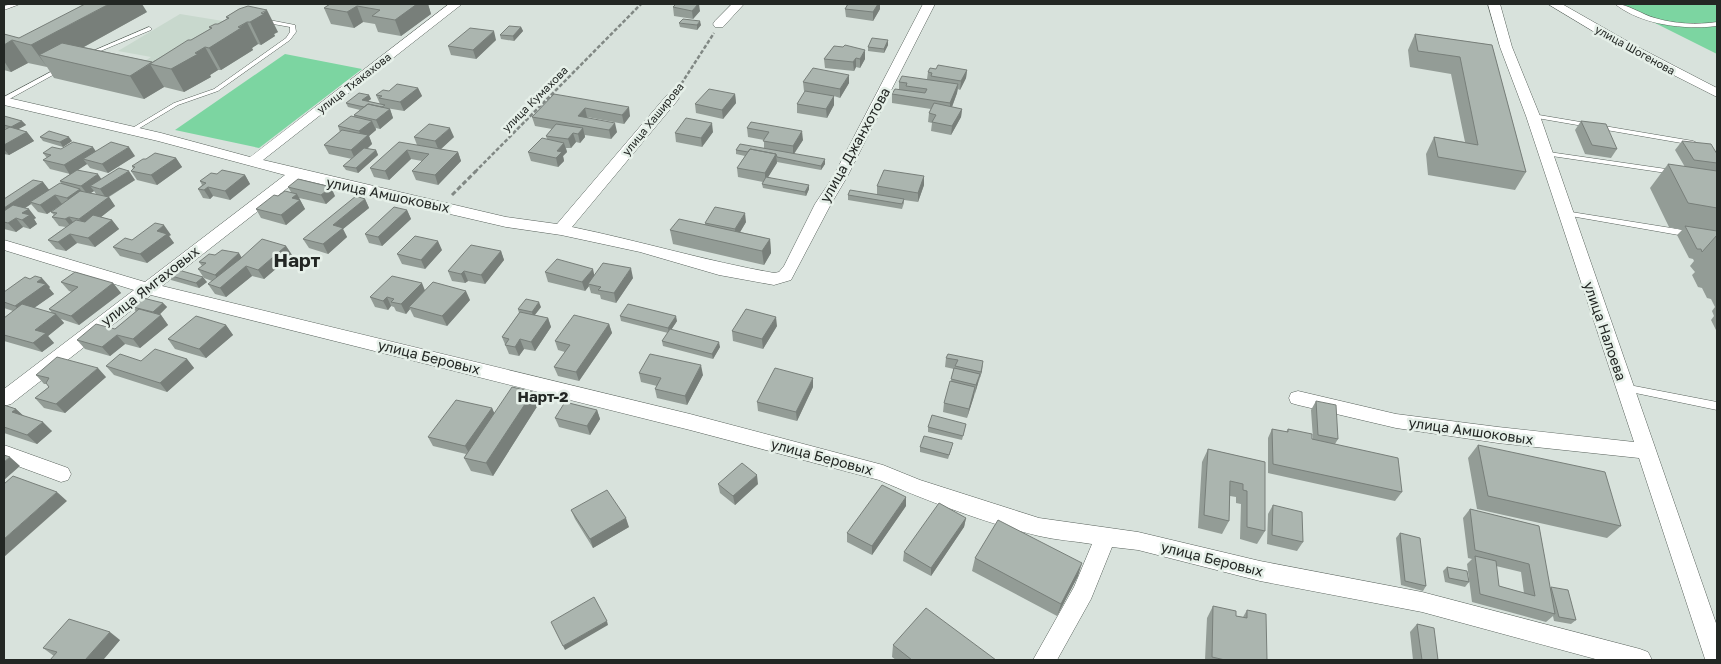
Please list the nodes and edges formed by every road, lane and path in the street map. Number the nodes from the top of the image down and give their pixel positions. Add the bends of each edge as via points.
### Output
1 (17, 4) edge
2 (456, 4) edge
3 (641, 4) edge
4 (738, 4) edge
5 (930, 4) edge
6 (1494, 4) edge
7 (1554, 4) edge
8 (1618, 4) edge
9 (4, 8) edge
10 (256, 21) edge
11 (719, 24) joint
12 (1717, 24) edge
13 (149, 30) dead end
14 (86, 56) edge
15 (69, 64) edge
16 (1717, 93) edge
17 (672, 98) joint
18 (4, 100) edge
19 (1533, 116) junction
20 (131, 131) junction
21 (1699, 146) edge
22 (1545, 153) junction
23 (252, 162) junction
24 (1679, 172) edge
25 (296, 174) junction
26 (441, 206) junction
27 (1565, 213) junction
28 (561, 230) junction
29 (1698, 235) edge
30 (4, 245) edge
31 (774, 279) joint
32 (147, 288) junction
33 (1624, 388) junction
34 (1298, 398) dead end
35 (4, 399) edge
36 (1717, 406) edge
37 (1646, 452) junction
38 (4, 453) edge
39 (61, 474) dead end
40 (1106, 535) junction
41 (1713, 635) edge
42 (1717, 659) edge
43 (1045, 660) edge
44 (1640, 660) edge

1 - 9 lane
2 - 23 street, улица Тхакахова
3 - 26 path, улица Кумахова
4 - 11 street
5 - 31 street, улица Джанхотова via 791,267 785,276
6 - 19 street, улица Налоева via 1506,47
7 - 16 street, улица Шогенова
8 - 12 lane via 1655,20 1685,26
10 - 20 lane via 293,26 293,32 288,39 216,90 176,104
11 - 17 path, улица Хаширова
13 - 14 lane
15 - 18 lane
17 - 28 street, улица Хаширова
18 - 20 street, улица Амшоковых
19 - 21 lane
19 - 22 street, улица Налоева
20 - 23 street, улица Амшоковых
22 - 24 lane
22 - 27 street, улица Налоева
23 - 25 street, улица Амшоковых
25 - 26 street, улица Амшоковых
25 - 32 street, улица Ямгаховых
26 - 28 street, улица Амшоковых via 506,222
27 - 29 lane
27 - 33 street, улица Налоева
28 - 31 street, улица Амшоковых via 641,247 719,269
30 - 32 street, улица Беровых
32 - 35 street, улица Ямгаховых
32 - 40 street, улица Беровых via 883,473 1039,527
33 - 36 lane
33 - 37 street, улица Налоева
34 - 37 street, улица Амшоковых via 1396,421
37 - 41 street, улица Налоева
38 - 39 street
40 - 43 street via 1083,592
40 - 44 street, улица Беровых via 1260,572 1422,602
41 - 42 street, улица Налоева

